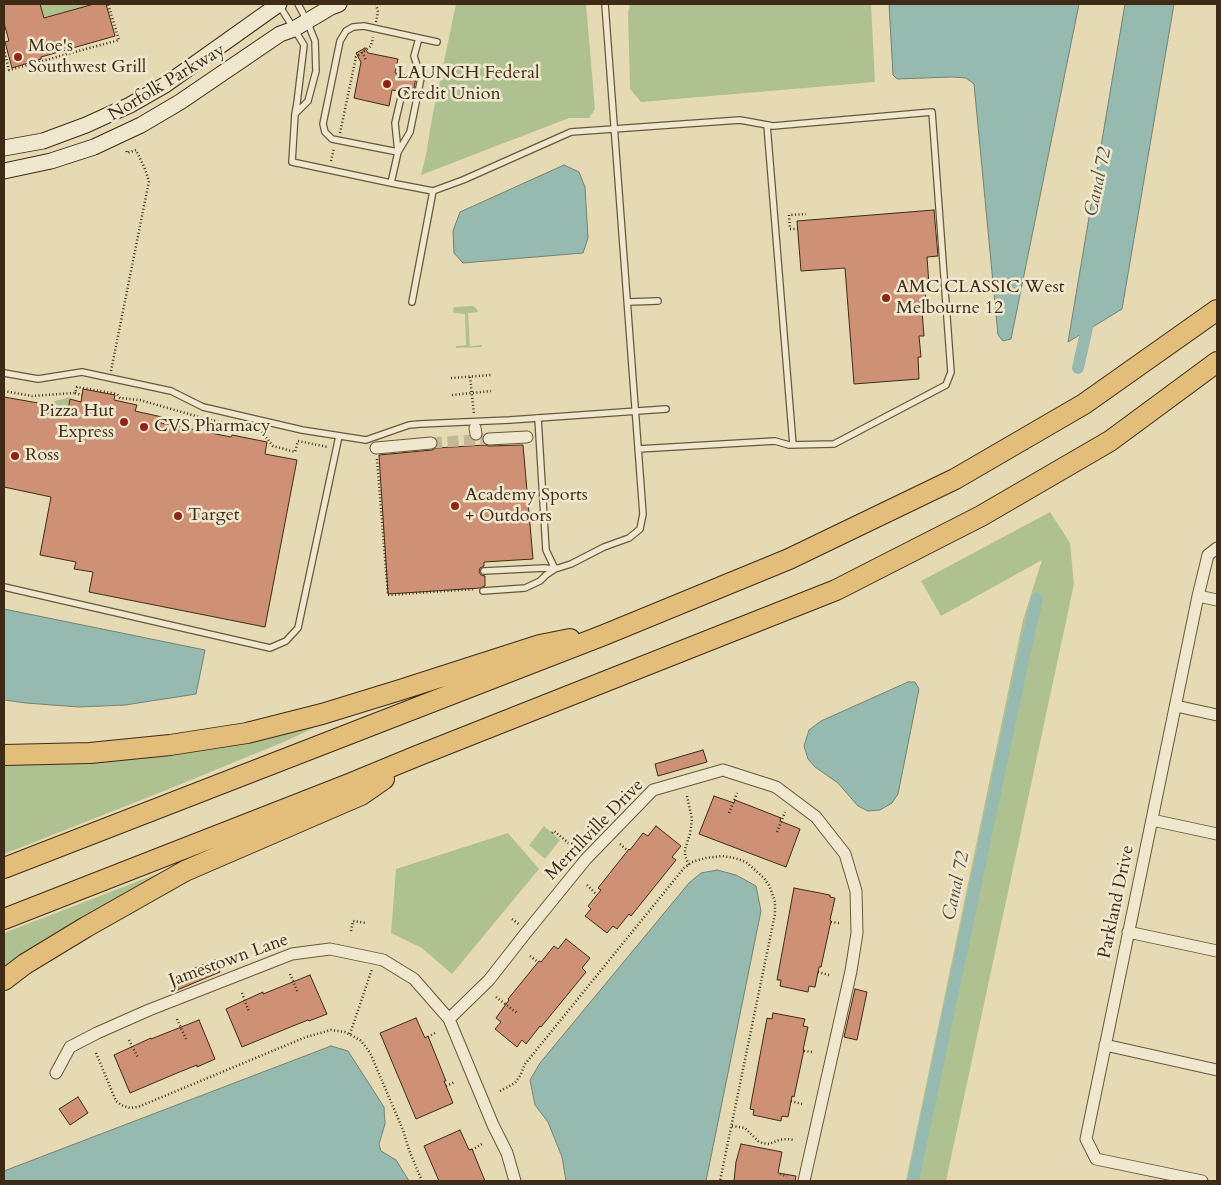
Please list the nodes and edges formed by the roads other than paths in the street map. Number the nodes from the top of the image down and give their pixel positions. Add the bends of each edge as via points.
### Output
1 (278, 4) edge
2 (298, 4) edge
3 (339, 4) edge
4 (605, 4) edge
5 (307, 21) junction
6 (294, 29) junction
7 (419, 38) junction
8 (437, 42) dead end
9 (402, 93) dead end
10 (295, 114) junction
11 (767, 125) junction
12 (614, 129) junction
13 (4, 148) edge
14 (398, 152) junction
15 (4, 171) edge
16 (391, 183) junction
17 (434, 191) junction
18 (658, 301) dead end
19 (412, 302) dead end
20 (628, 302) junction
21 (1217, 310) edge
22 (1217, 362) edge
23 (4, 373) edge
24 (666, 409) dead end
25 (635, 411) junction
26 (538, 418) junction
27 (339, 436) junction
28 (527, 437) dead end
29 (489, 439) tunnel mouth
30 (431, 443) tunnel mouth
31 (792, 445) junction
32 (376, 449) road end
33 (638, 449) junction
34 (1217, 548) edge
35 (555, 569) junction
36 (484, 571) dead end
37 (4, 587) edge
38 (483, 591) road end
39 (1198, 596) junction
40 (1217, 600) edge
41 (604, 636) junction
42 (1176, 706) junction
43 (1217, 715) edge
44 (4, 755) edge
45 (417, 756) junction
46 (1152, 820) junction
47 (1217, 834) edge
48 (4, 868) edge
49 (4, 919) edge
50 (1128, 932) junction
51 (1217, 951) edge
52 (4, 980) edge
53 (449, 1019) junction
54 (1105, 1045) junction
55 (1217, 1070) edge
56 (56, 1073) dead end
57 (515, 1181) edge
58 (804, 1181) edge
59 (1202, 1181) edge

1 - 6 lane
1 - 13 street, Norfolk Parkway via 165,85 130,105 43,141
2 - 5 lane
3 - 5 street, Norfolk Parkway
4 - 12 lane
5 - 6 street, Norfolk Parkway
5 - 10 lane via 315,40 316,71 308,101
6 - 10 lane via 304,45
6 - 15 street, Norfolk Parkway via 280,34 141,125 94,147
7 - 8 lane
7 - 14 lane via 414,56 422,78 410,132
7 - 14 lane via 364,26 346,31 340,41 323,124 332,139
9 - 14 lane via 395,123
10 - 16 lane via 292,162
11 - 12 lane via 740,120
11 - 31 lane
11 - 31 lane via 932,112 951,372 946,385 834,444
12 - 17 lane via 571,132
12 - 20 lane
14 - 16 lane
16 - 17 lane
17 - 19 lane
18 - 20 lane
20 - 25 lane
21 - 41 highway via 1084,404 955,479 789,559
22 - 45 highway via 1110,441 981,516 836,590
23 - 27 lane via 38,379 82,372 171,391 203,407
24 - 25 lane
25 - 26 lane
25 - 33 lane
26 - 27 lane via 475,428 408,425 366,440
26 - 35 lane via 546,550
27 - 37 lane via 298,628 286,641 270,648
28 - 29 street
30 - 32 street
31 - 33 lane via 775,441
33 - 35 lane via 643,514 640,529 629,538
34 - 39 street, Parkland Drive via 1208,555
35 - 36 lane
35 - 38 lane via 525,588
39 - 40 street
39 - 42 street, Parkland Drive
41 - 44 highway via 540,644 322,714 247,733 90,753
41 - 48 highway
42 - 43 street
42 - 46 street, Parkland Drive
45 - 49 highway
45 - 52 highway via 361,794 185,871 86,926
46 - 47 street
46 - 50 street, Parkland Drive
50 - 51 street
50 - 54 street, Parkland Drive
53 - 56 street, Jamestown Lane via 414,979 383,960 330,950 292,954 97,1033 70,1048
53 - 57 street, Jamestown Lane via 508,1153
53 - 58 street, Merrillville Drive via 489,980 586,859 653,790 723,770 776,787 816,817 845,854 856,891 857,933 851,971
54 - 55 street
54 - 59 street, Parkland Drive via 1086,1138 1096,1159

